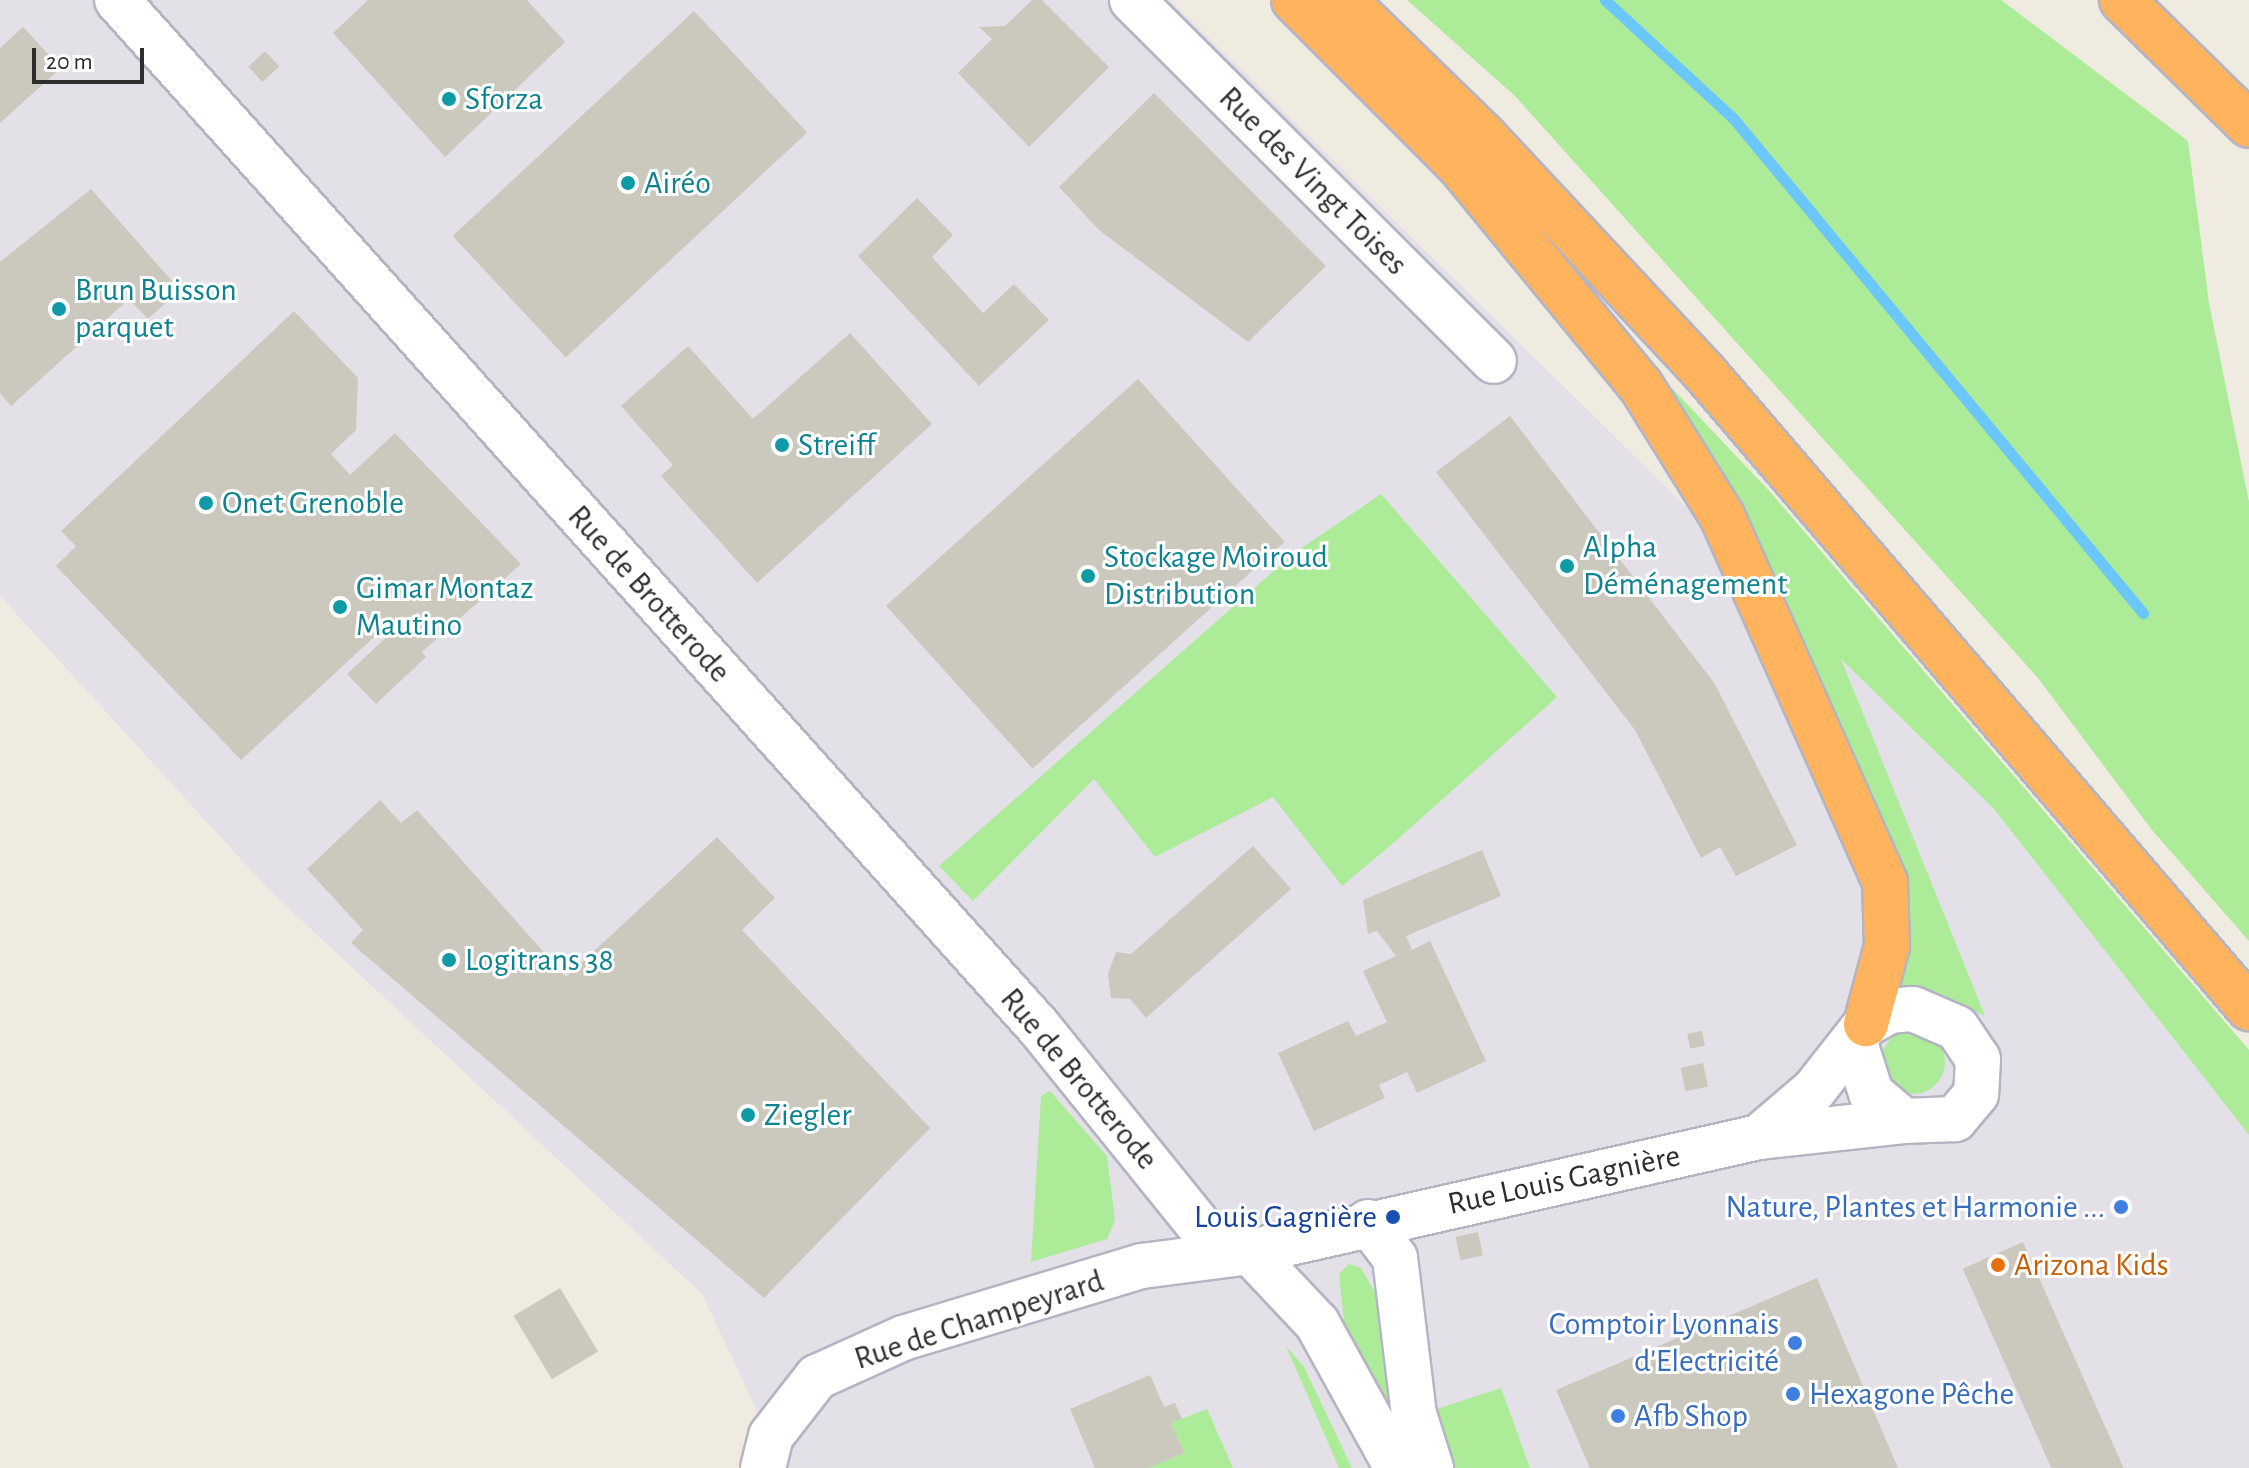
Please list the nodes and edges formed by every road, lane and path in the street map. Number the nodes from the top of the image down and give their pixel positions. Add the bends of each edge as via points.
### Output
1 (117, 0) edge
2 (1132, 0) edge
3 (1294, 0) edge
4 (1344, 0) edge
5 (2122, 0) edge
6 (2249, 125) edge
7 (1494, 361) dead end
8 (2249, 1008) edge
9 (1861, 1034) junction
10 (1904, 1121) junction
11 (1759, 1137) junction
12 (1175, 1194) junction
13 (1368, 1222) junction
14 (1250, 1252) junction
15 (1154, 1265) junction
16 (763, 1468) edge
17 (1397, 1468) edge
18 (1431, 1468) edge

1 - 12 street, Rue de Brotterode via 1038,1026
2 - 7 street, Rue des Vingt Toises
3 - 9 highway via 1460,166 1641,386 1722,516 1885,882 1887,946
4 - 8 highway via 1483,135 1704,372
5 - 6 highway
9 - 10 street via 1871,1093
9 - 10 street, Rue Louis Gagnière via 1889,1011 1936,1016 1957,1028 1978,1059 1968,1109 1944,1123
9 - 11 street, Rue Louis Gagnière
10 - 11 street, Rue Louis Gagnière
11 - 13 street, Rue Louis Gagnière
12 - 14 street, Rue de Brotterode via 1206,1234
12 - 15 street, Rue de Brotterode
13 - 14 street, Rue Louis Gagnière
13 - 18 street via 1395,1258 1414,1414
14 - 15 street, Rue de Champeyrard
14 - 17 street via 1317,1323
15 - 16 street, Rue de Champeyrard via 903,1338 817,1377 771,1436

